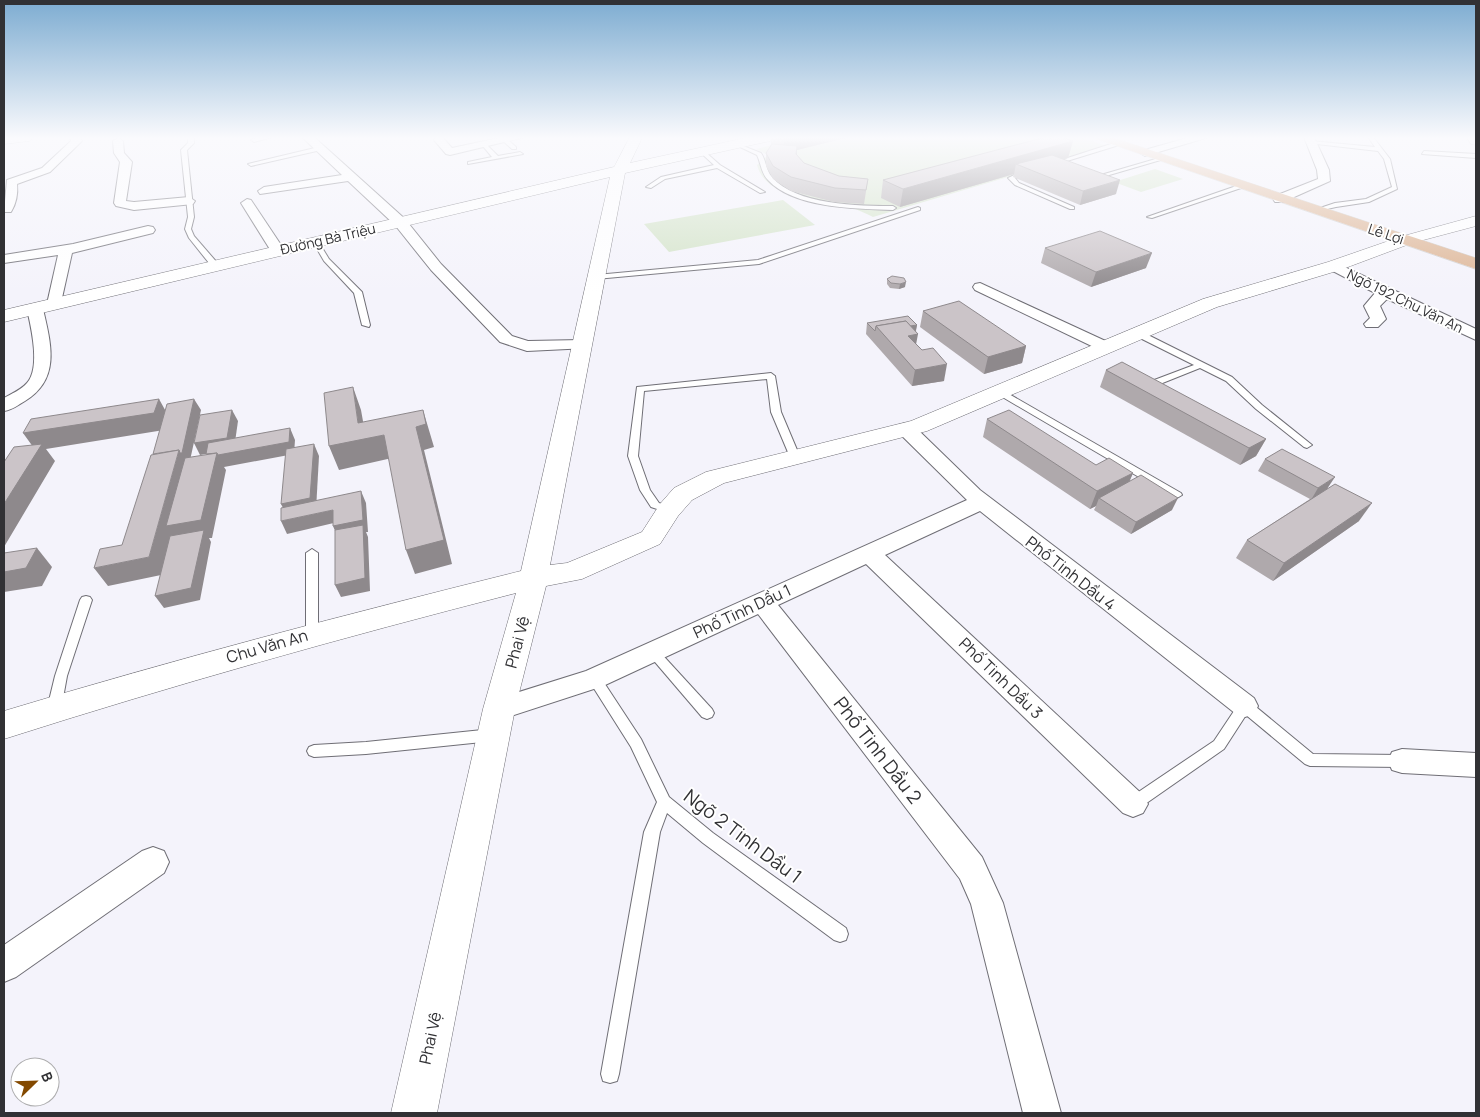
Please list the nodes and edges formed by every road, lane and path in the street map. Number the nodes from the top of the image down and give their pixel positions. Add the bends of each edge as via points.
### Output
1 (12, 189) edge
2 (122, 189) edge
3 (188, 189) edge
4 (276, 189) edge
5 (363, 189) edge
6 (541, 189) edge
7 (614, 189) edge
8 (757, 189) edge
9 (788, 189) edge
10 (1029, 189) edge
11 (1233, 189) edge
12 (1251, 189) edge
13 (1304, 189) edge
14 (1393, 189) edge
15 (264, 191) dead end
16 (762, 192) dead end
17 (1279, 199) junction
18 (189, 200) junction
19 (247, 203) dead end
20 (124, 204) junction
21 (893, 208) dead end
22 (1072, 208) dead end
23 (7, 209) dead end
24 (918, 209) dead end
25 (1316, 211) junction
26 (1150, 217) dead end
27 (115, 218) dead end
28 (1476, 221) edge
29 (400, 222) junction
30 (148, 230) dead end
31 (1406, 240) junction
32 (316, 242) junction
33 (66, 250) junction
34 (278, 251) junction
35 (4, 259) edge
36 (1476, 264) edge
37 (216, 266) junction
38 (1334, 266) junction
39 (596, 277) junction
40 (980, 287) dead end
41 (1386, 293) junction
42 (55, 304) junction
43 (35, 308) junction
44 (4, 316) edge
45 (1372, 324) dead end
46 (366, 325) dead end
47 (1137, 333) junction
48 (1476, 335) edge
49 (582, 345) junction
50 (1106, 347) junction
51 (1200, 365) junction
52 (1152, 384) edge
53 (1002, 393) junction
54 (4, 406) edge
55 (906, 429) junction
56 (1307, 445) dead end
57 (795, 457) junction
58 (1176, 495) edge
59 (981, 502) junction
60 (669, 510) junction
61 (312, 553) dead end
62 (870, 553) junction
63 (534, 578) junction
64 (86, 600) dead end
65 (762, 602) junction
66 (312, 634) junction
67 (653, 652) junction
68 (594, 679) junction
69 (1246, 706) junction
70 (54, 709) junction
71 (707, 713) dead end
72 (496, 722) junction
73 (4, 725) edge
74 (314, 751) dead end
75 (1402, 761) joint
76 (1476, 765) edge
77 (664, 802) junction
78 (1133, 804) joint
79 (152, 862) dead end
80 (840, 934) dead end
81 (4, 965) edge
82 (610, 1074) dead end
83 (414, 1113) edge
84 (1042, 1113) edge

1 - 23 street
2 - 20 street via 120,203
3 - 18 lane
4 - 15 street
5 - 29 street
6 - 29 street, Đường Bà Triệu
7 - 39 street, Phai Vệ
8 - 16 lane
9 - 21 lane via 828,202
10 - 22 lane
11 - 26 lane
12 - 17 main road, Lê Lợi
13 - 17 street
14 - 25 lane via 1367,201
17 - 25 main road, Lê Lợi
18 - 20 street via 140,206
18 - 37 lane via 191,218 188,229 191,237
19 - 34 street
20 - 27 street via 116,211
24 - 39 lane via 759,262
25 - 31 main road, Lê Lợi
28 - 31 street, Chu Văn An
29 - 32 street, Đường Bà Triệu
29 - 49 street via 436,266 506,339 527,346
30 - 33 street via 104,238
31 - 36 main road, Lê Lợi
31 - 38 street, Chu Văn An
32 - 34 street, Đường Bà Triệu
32 - 46 lane via 326,260 358,292
33 - 35 street
33 - 42 street
34 - 37 street, Đường Bà Triệu
37 - 42 street, Đường Bà Triệu
38 - 41 street, Ngõ 192 Chu Văn An
38 - 47 street, Chu Văn An via 1210,303
39 - 49 street, Phai Vệ
40 - 50 street
41 - 45 street via 1372,306 1378,316
41 - 48 street, Ngõ 192 Chu Văn An
42 - 43 street, Đường Bà Triệu
43 - 44 street, Đường Bà Triệu
43 - 54 street via 41,376 35,386
47 - 50 street, Chu Văn An
47 - 51 lane
49 - 63 street, Phai Vệ
50 - 53 street, Chu Văn An
51 - 52 lane
51 - 56 lane via 1229,379
53 - 55 street, Chu Văn An
53 - 58 lane
55 - 57 street, Chu Văn An
55 - 59 street, Phố Tinh Dầu 4
57 - 60 street, Chu Văn An via 715,477 683,494
57 - 60 lane via 776,412 771,376 640,390 633,456 645,490 655,505
59 - 62 street, Phố Tinh Dầu 1
59 - 69 street, Phố Tinh Dầu 4
60 - 63 street, Chu Văn An via 651,538 572,572
61 - 66 lane
62 - 65 street, Phố Tinh Dầu 1
62 - 78 street, Phố Tinh Dầu 3
63 - 66 street, Chu Văn An
63 - 72 street, Phai Vệ
64 - 70 lane
65 - 67 street, Phố Tinh Dầu 1
65 - 84 street, Phố Tinh Dầu 2 via 971,868 987,903
66 - 70 street, Chu Văn An
67 - 68 street, Phố Tinh Dầu 1
67 - 71 lane
68 - 72 street, Phố Tinh Dầu 1
68 - 77 lane, Ngõ 2 Tinh Dầu 1 via 636,743
69 - 75 lane via 1310,760
69 - 78 lane via 1219,745
70 - 73 street, Chu Văn An
72 - 74 lane via 366,748
72 - 83 street, Phai Vệ
75 - 76 street
77 - 80 lane, Ngõ 2 Tinh Dầu 1
77 - 82 lane via 652,832
79 - 81 street

